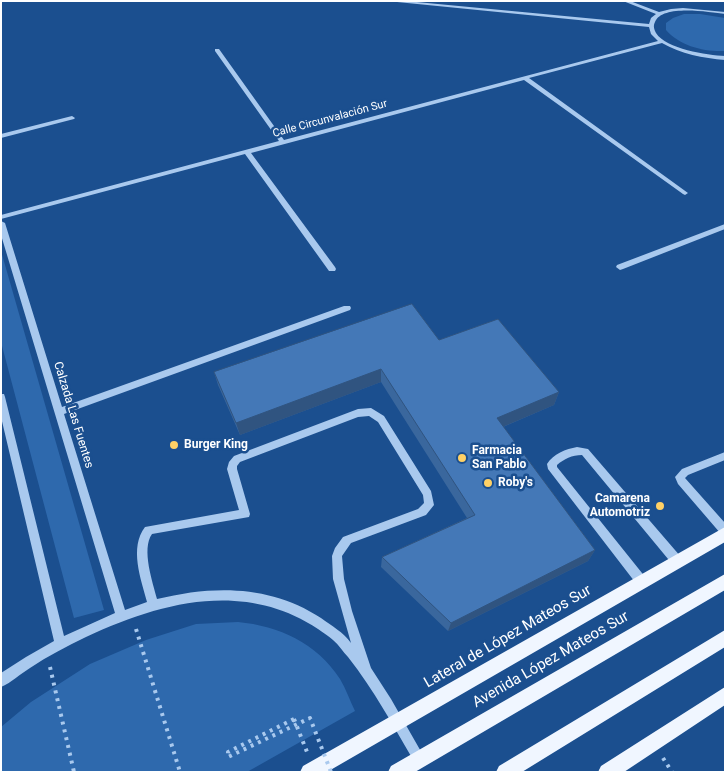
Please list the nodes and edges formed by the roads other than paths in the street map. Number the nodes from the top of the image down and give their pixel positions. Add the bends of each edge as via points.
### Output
1 (389, 1) edge
2 (628, 2) edge
3 (725, 13) edge
4 (660, 14) junction
5 (651, 26) junction
6 (663, 41) junction
7 (217, 50) dead end
8 (725, 58) edge
9 (525, 78) junction
10 (72, 118) dead end
11 (1, 136) edge
12 (282, 142) junction
13 (247, 152) junction
14 (685, 192) dead end
15 (1, 217) edge
16 (1, 223) edge
17 (724, 227) edge
18 (620, 267) dead end
19 (332, 269) dead end
20 (348, 308) dead end
21 (1, 397) edge
22 (59, 412) junction
23 (725, 456) edge
24 (725, 533) edge
25 (677, 561) junction
26 (725, 581) edge
27 (642, 582) junction
28 (153, 605) junction
29 (126, 613) junction
30 (725, 638) edge
31 (60, 644) junction
32 (365, 668) junction
33 (1, 681) edge
34 (725, 695) edge
35 (397, 721) junction
36 (419, 759) junction
37 (312, 770) edge
38 (397, 772) edge
39 (505, 772) edge
40 (607, 772) edge

1 - 5 street
2 - 4 street
3 - 4 street via 689,8
4 - 5 street
5 - 6 street via 654,34
6 - 8 street via 696,54
6 - 9 street, Calle Circunvalación Sur
7 - 12 street
9 - 12 street, Calle Circunvalación Sur
9 - 14 street
10 - 11 street
12 - 13 street, Calle Circunvalación Sur
13 - 15 street, Calle Circunvalación Sur
13 - 19 street
16 - 22 street, Calzada Las Fuentes
17 - 18 street
20 - 22 street
21 - 31 street
22 - 29 street, Calzada Las Fuentes
23 - 24 street via 680,477
24 - 25 main road, Lateral de López Mateos Sur
25 - 27 main road, Lateral de López Mateos Sur
25 - 27 street via 585,452 579,450 555,460 552,469
26 - 36 main road, Avenida López Mateos Sur
27 - 35 main road, Lateral de López Mateos Sur
28 - 29 street
28 - 32 street via 223,594 263,598 302,612 336,634
28 - 32 street via 142,547 145,533 245,514 232,469 237,459 358,413 371,412 381,419 428,494 429,505 422,512 347,540 336,556 340,585
29 - 31 street
30 - 39 main road
31 - 33 street
32 - 35 street
34 - 40 main road
35 - 36 street
35 - 37 main road, Lateral de López Mateos Sur
36 - 38 main road, Avenida López Mateos Sur

